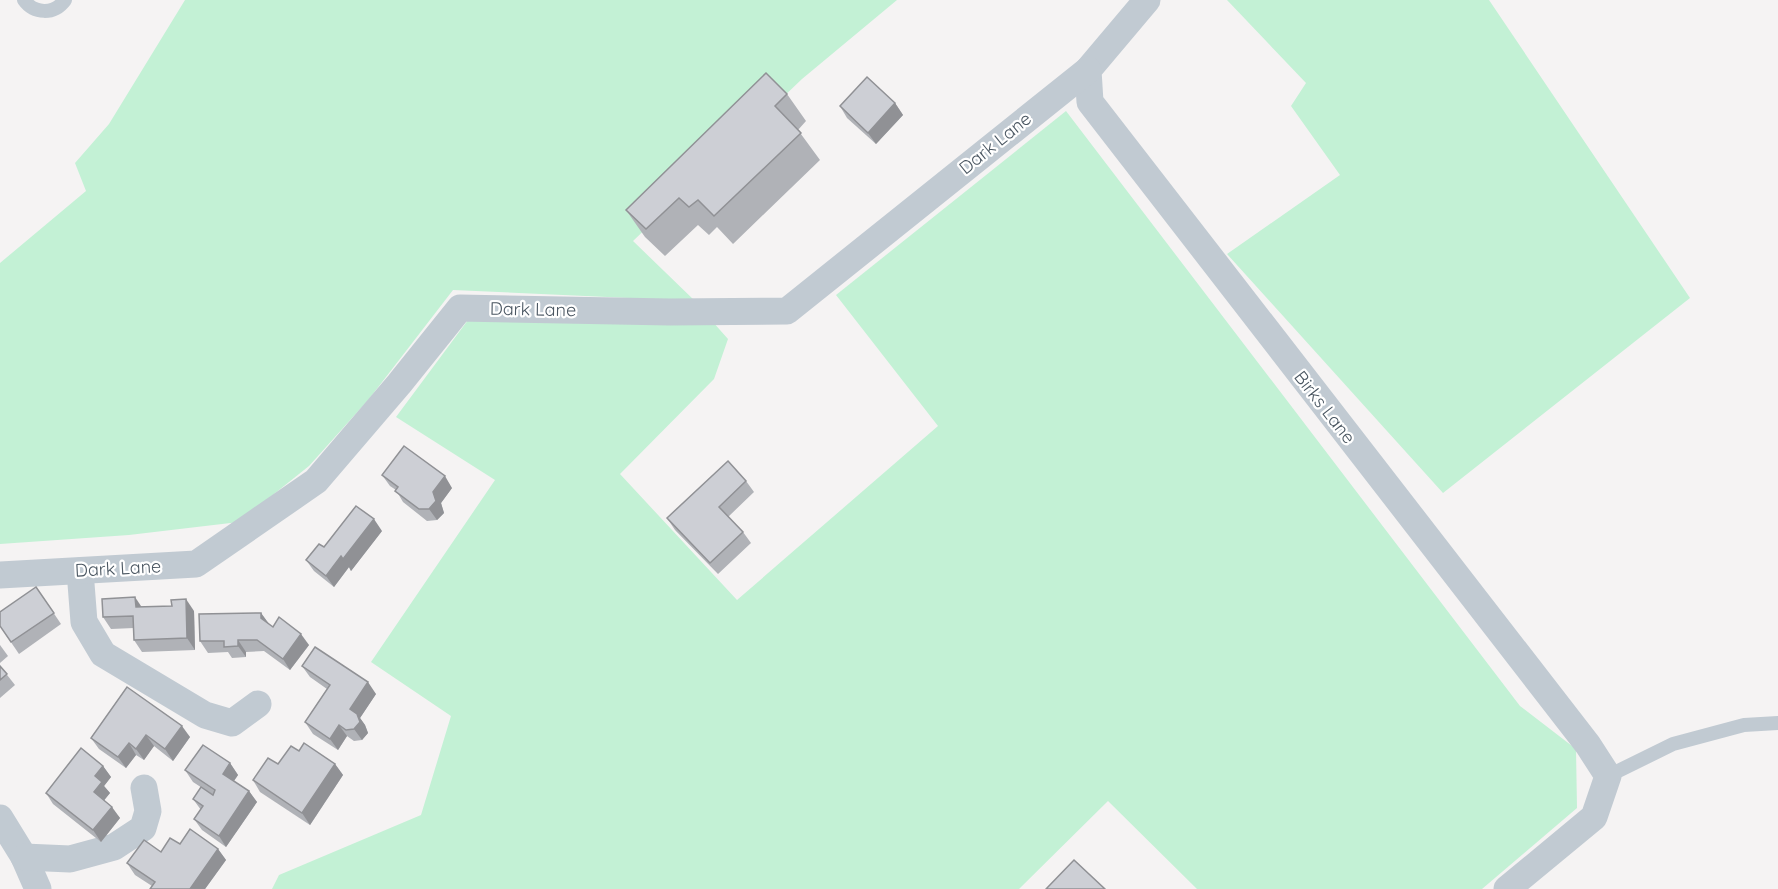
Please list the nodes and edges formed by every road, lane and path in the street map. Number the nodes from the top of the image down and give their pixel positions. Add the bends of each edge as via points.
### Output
1 (24, 0) edge
2 (65, 0) edge
3 (1147, 0) edge
4 (1088, 69) junction
5 (80, 571) junction
6 (0, 575) edge
7 (258, 704) dead end
8 (1778, 723) edge
9 (1608, 776) junction
10 (144, 788) dead end
11 (0, 818) edge
12 (24, 857) junction
13 (38, 889) edge
14 (1507, 889) edge

1 - 2 lane via 31,8 48,11
3 - 4 street
4 - 5 street, Dark Lane via 787,311 460,308 307,488 196,564
4 - 9 street, Birks Lane via 1090,102
5 - 6 street, Dark Lane
5 - 7 street via 84,622 103,654 205,716 232,723
8 - 9 lane via 1744,725 1673,744
9 - 14 street via 1594,817
10 - 12 street via 148,811 143,828 114,848 70,859
11 - 12 street
12 - 13 street

